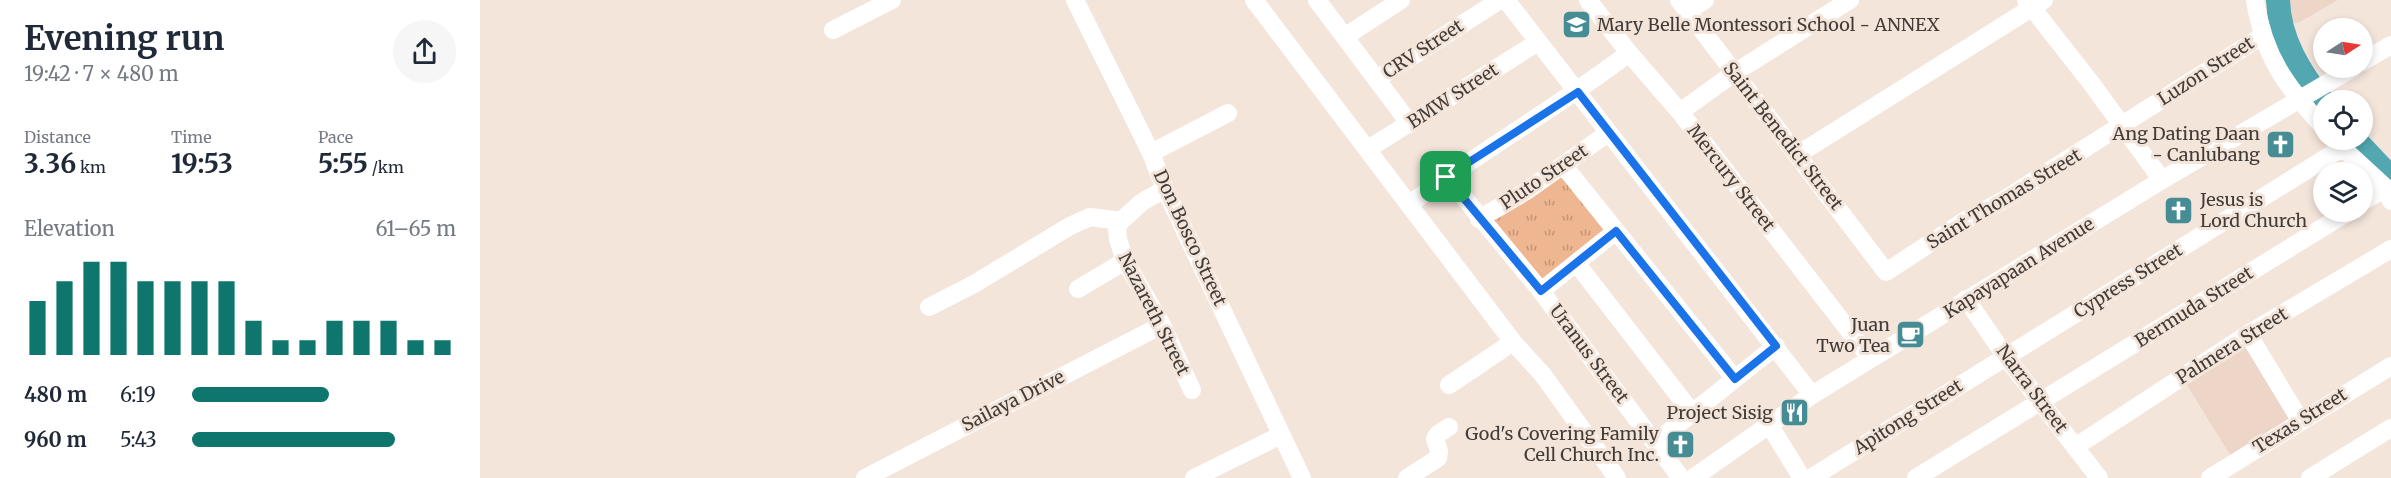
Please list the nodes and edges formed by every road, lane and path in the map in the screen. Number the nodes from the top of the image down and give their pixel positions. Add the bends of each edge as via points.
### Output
1 (892, 0) edge
2 (1075, 0) edge
3 (1254, 0) edge
4 (1317, 0) edge
5 (1401, 0) edge
6 (1500, 0) edge
7 (1506, 0) edge
8 (1588, 0) edge
9 (1705, 0) edge
10 (2255, 0) edge
11 (1844, 1) edge
12 (2034, 3) edge
13 (1683, 6) edge
14 (833, 30) dead end
15 (1346, 36) junction
16 (2262, 36) junction
17 (1538, 42) junction
18 (2391, 45) edge
19 (1629, 53) junction
20 (2373, 56) edge
21 (1734, 73) junction
22 (2335, 78) edge
23 (1377, 79) junction
24 (1578, 92) junction
25 (2309, 93) junction
26 (2313, 102) edge
27 (1680, 112) junction
28 (1228, 113) dead end
29 (1410, 124) junction
30 (2121, 126) junction
31 (1608, 133) junction
32 (1368, 149) junction
33 (2329, 150) edge
34 (2344, 150) edge
35 (1151, 153) junction
36 (1797, 155) junction
37 (1563, 165) junction
38 (1446, 177) junction
39 (2162, 180) junction
40 (1165, 189) junction
41 (2388, 195) edge
42 (2373, 199) edge
43 (1410, 204) junction
44 (1479, 219) junction
45 (1121, 221) junction
46 (2332, 222) edge
47 (1616, 231) junction
48 (2391, 249) edge
49 (1125, 261) junction
50 (1577, 264) junction
51 (1886, 272) joint
52 (1078, 289) dead end
53 (1541, 291) junction
54 (1966, 299) junction
55 (929, 308) dead end
56 (1162, 325) junction
57 (2248, 334) junction
58 (1513, 342) junction
59 (1776, 346) junction
60 (2006, 357) junction
61 (1871, 358) junction
62 (2391, 366) edge
63 (1735, 379) junction
64 (1449, 385) dead end
65 (1192, 390) dead end
66 (1812, 395) junction
67 (2040, 402) junction
68 (1693, 414) junction
69 (2300, 420) junction
70 (1770, 426) junction
71 (1449, 427) dead end
72 (2391, 428) edge
73 (1281, 435) junction
74 (1656, 442) junction
75 (2075, 447) junction
76 (865, 478) edge
77 (1194, 478) edge
78 (1302, 478) edge
79 (1407, 478) edge
80 (1617, 478) edge
81 (1682, 478) edge
82 (1693, 478) edge
83 (1802, 478) edge
84 (1811, 478) edge
85 (1916, 478) edge
86 (2099, 478) edge
87 (2210, 478) edge
88 (2310, 478) edge

1 - 14 street
2 - 35 street, Don Bosco Street
3 - 32 street
4 - 15 street
5 - 15 street
6 - 23 street, CRV Street
7 - 17 street
8 - 19 street, Mercury Street
9 - 13 street
10 - 16 street
11 - 21 street
12 - 30 street
12 - 36 street
13 - 21 street, Saint Benedict Street
15 - 23 street
16 - 25 street via 2284,80
16 - 30 street, Luzon Street
17 - 24 street
17 - 29 street, BMW Street
18 - 20 street
19 - 24 street
19 - 27 street, Mercury Street
21 - 27 street
21 - 36 street, Saint Benedict Street
22 - 25 street, Kapayapaan Avenue
23 - 29 street
24 - 31 street
24 - 38 street
25 - 26 street
25 - 39 street, Kapayapaan Avenue
27 - 61 street, Mercury Street
28 - 35 street
29 - 32 street, BMW Street
30 - 39 street
30 - 51 street, Saint Thomas Street
31 - 37 street, Pluto Street
31 - 59 street
32 - 43 street
33 - 60 street, Cypress Street
34 - 41 street
35 - 40 street, Don Bosco Street
36 - 51 street, Saint Benedict Street
37 - 44 street, Pluto Street
37 - 47 street
38 - 43 street
38 - 44 street, Uranus Street
39 - 54 street, Kapayapaan Avenue
40 - 45 street via 1142,202
40 - 73 street, Don Bosco Street
41 - 42 street
43 - 58 street
44 - 53 street, Uranus Street
45 - 49 street, Nazareth Street via 1118,239
45 - 55 street via 1090,217 1070,226
46 - 67 street, Bermuda Street
47 - 50 street
47 - 63 street
48 - 57 street, Palmera Street
49 - 52 street
49 - 56 street, Nazareth Street
50 - 53 street
50 - 68 street
53 - 74 street, Uranus Street
54 - 60 street, Narra Street
54 - 61 street, Kapayapaan Avenue
56 - 65 street, Nazareth Street
56 - 76 street, Sailaya Drive
57 - 69 street
57 - 75 street, Palmera Street
58 - 64 street
58 - 80 street via 1543,375
59 - 63 street
59 - 66 street
60 - 67 street, Narra Street
60 - 84 street, Apitong Street
61 - 66 street, Kapayapaan Avenue
62 - 69 street, Texas Street
63 - 68 street
66 - 70 street, Kapayapaan Avenue
67 - 75 street, Narra Street
67 - 85 street, Bermuda Street
68 - 74 street
69 - 87 street, Texas Street
70 - 82 street, Kapayapaan Avenue
70 - 83 street
71 - 79 street via 1435,439 1438,458
72 - 88 street
73 - 77 street
73 - 78 street, Don Bosco Street
74 - 81 street, Uranus Street
75 - 86 street, Narra Street

